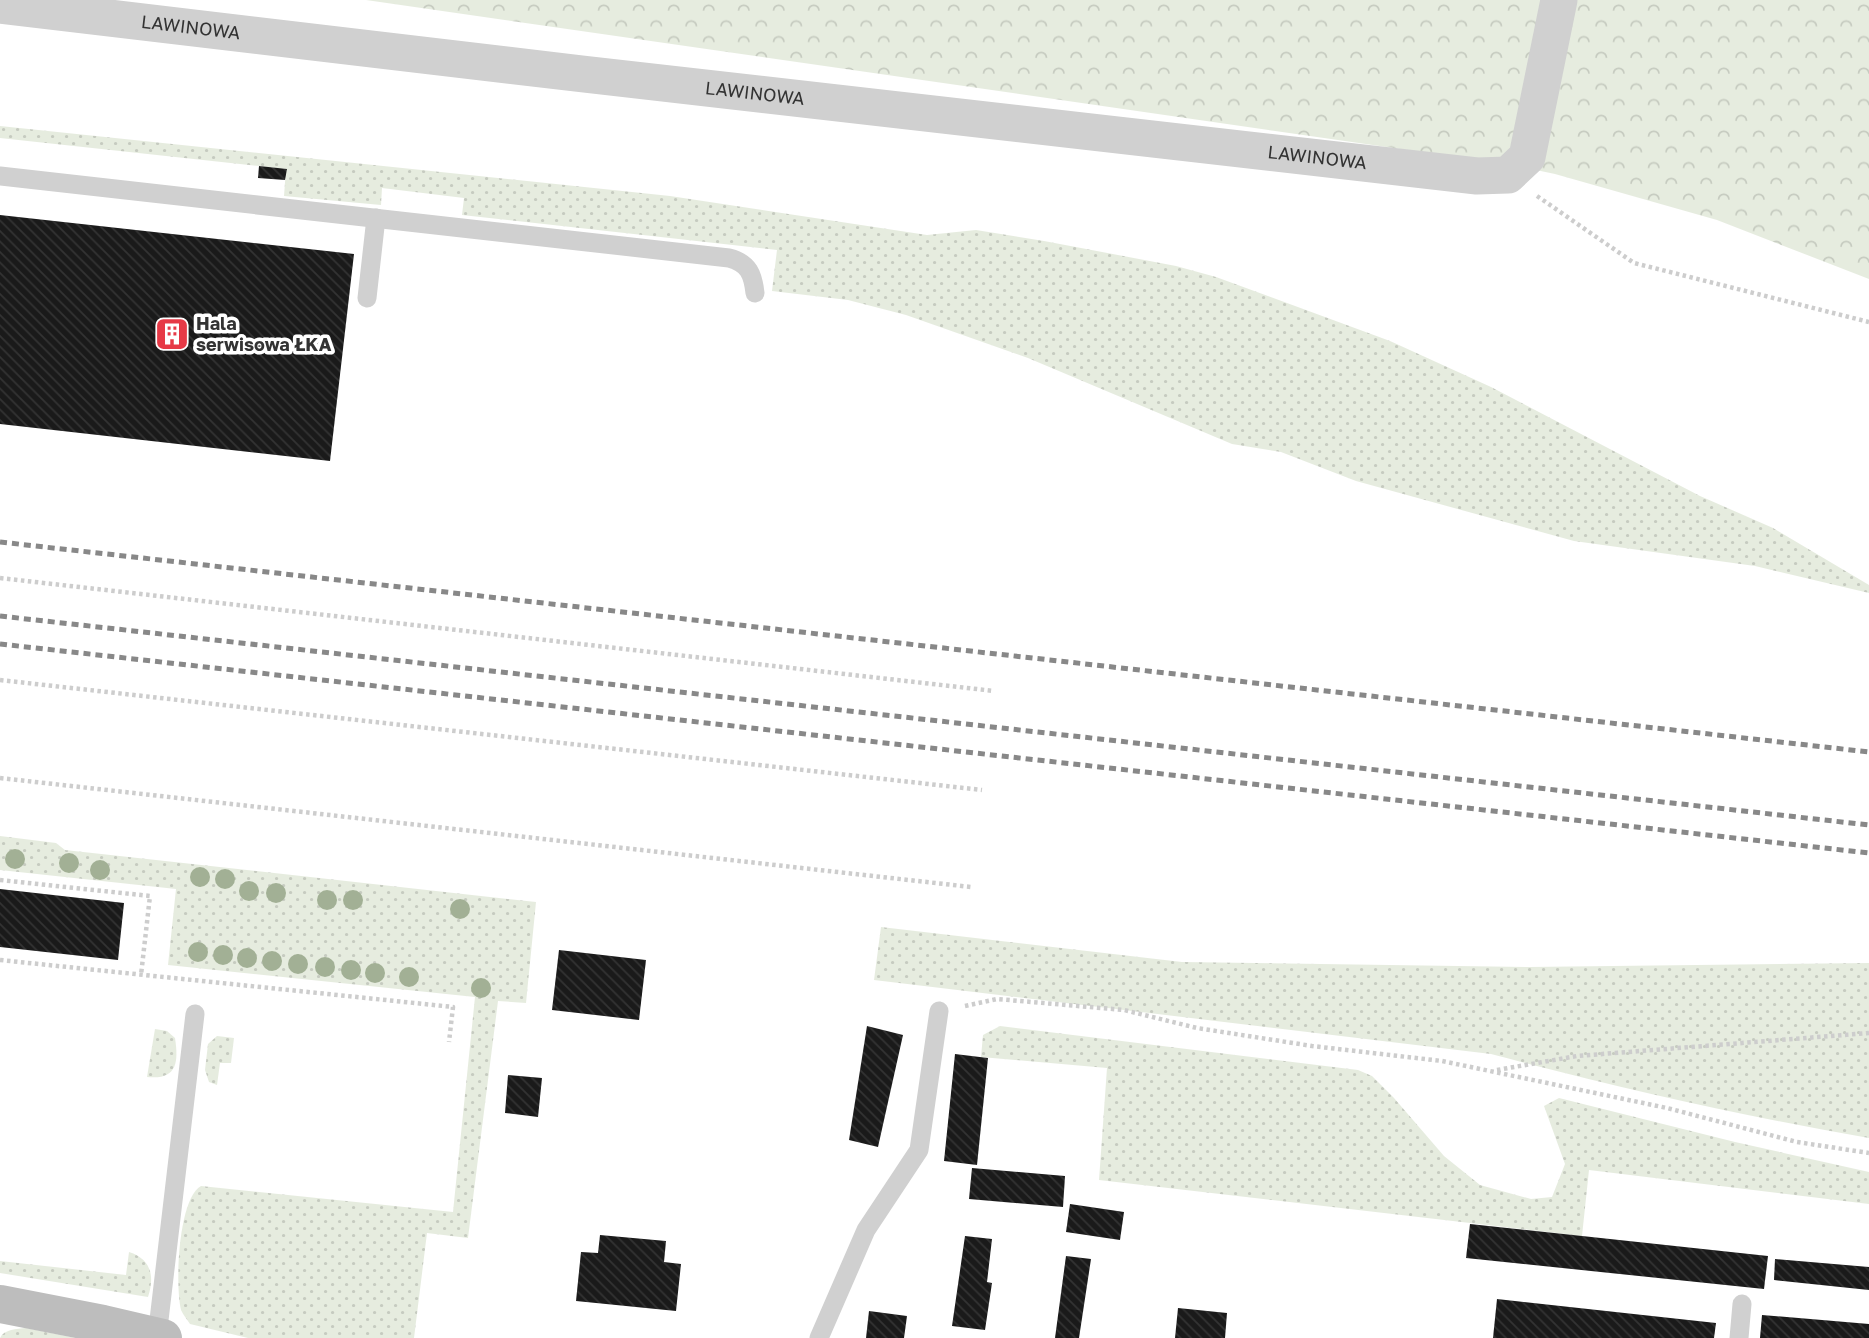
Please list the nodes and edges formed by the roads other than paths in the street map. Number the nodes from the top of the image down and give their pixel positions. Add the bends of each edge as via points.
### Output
1 (1559, 0) edge
2 (0, 5) edge
3 (0, 176) edge
4 (376, 218) junction
5 (755, 293) dead end
6 (367, 298) dead end
7 (939, 1011) road end
8 (195, 1014) dead end
9 (0, 1304) edge
10 (1742, 1304) dead end
11 (160, 1337) edge
12 (818, 1338) edge
13 (1739, 1338) edge

1 - 2 street, LAWINOWA via 1527,157 1508,175 1477,176
3 - 4 lane
4 - 5 lane via 729,258 748,268
4 - 6 lane
7 - 12 lane via 919,1150 866,1230
8 - 11 lane
9 - 11 street
10 - 13 lane

